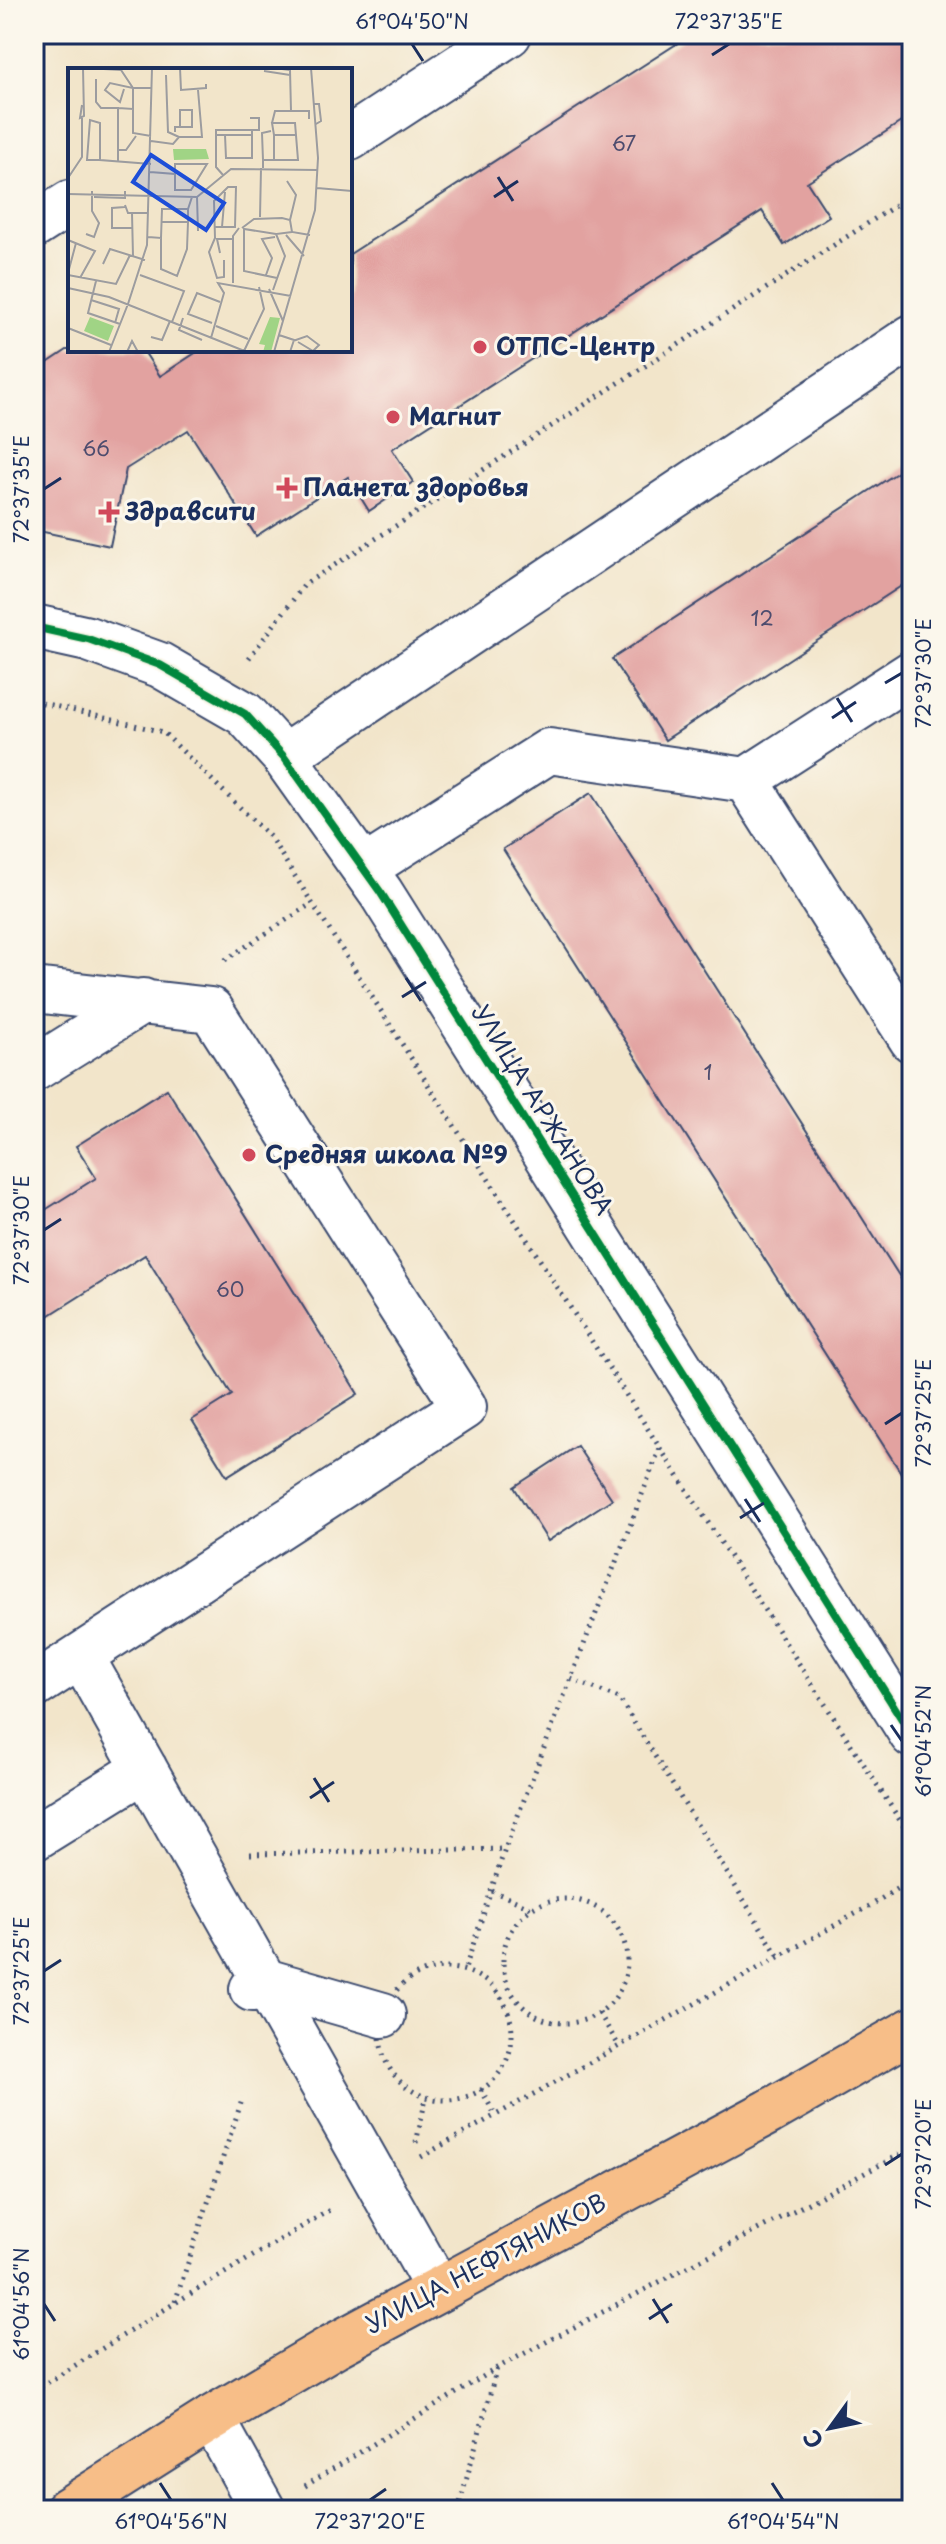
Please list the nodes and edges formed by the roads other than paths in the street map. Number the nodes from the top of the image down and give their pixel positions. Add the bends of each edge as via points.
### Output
1 (509, 34) edge
2 (352, 137) edge
3 (68, 204) edge
4 (34, 226) edge
5 (912, 337) edge
6 (34, 627) edge
7 (912, 673) edge
8 (284, 757) junction
9 (746, 780) junction
10 (365, 868) junction
11 (34, 990) edge
12 (151, 1002) junction
13 (912, 1040) edge
14 (34, 1069) edge
15 (81, 1656) junction
16 (34, 1686) edge
17 (912, 1735) edge
18 (145, 1769) junction
19 (34, 1838) edge
20 (254, 1988) junction
21 (383, 2015) road end
22 (912, 2030) edge
23 (438, 2289) junction
24 (212, 2418) junction
25 (278, 2502) edge
26 (67, 2510) edge

1 - 2 street
3 - 4 street
5 - 8 street
6 - 8 street, УЛИЦА АРЖАНОВА via 88,639 160,665 245,714
7 - 9 street
8 - 10 street, УЛИЦА АРЖАНОВА
9 - 10 street via 549,751
9 - 13 street
10 - 17 street, УЛИЦА АРЖАНОВА
11 - 12 street
12 - 14 street
12 - 15 street via 211,1010 464,1407
15 - 16 street
15 - 18 street
18 - 19 street
18 - 20 street via 193,1855
20 - 21 street
20 - 23 street via 395,2172
22 - 23 main road, УЛИЦА НЕФТЯНИКОВ
23 - 24 main road, УЛИЦА НЕФТЯНИКОВ
24 - 25 street
24 - 26 main road, УЛИЦА НЕФТЯНИКОВ

